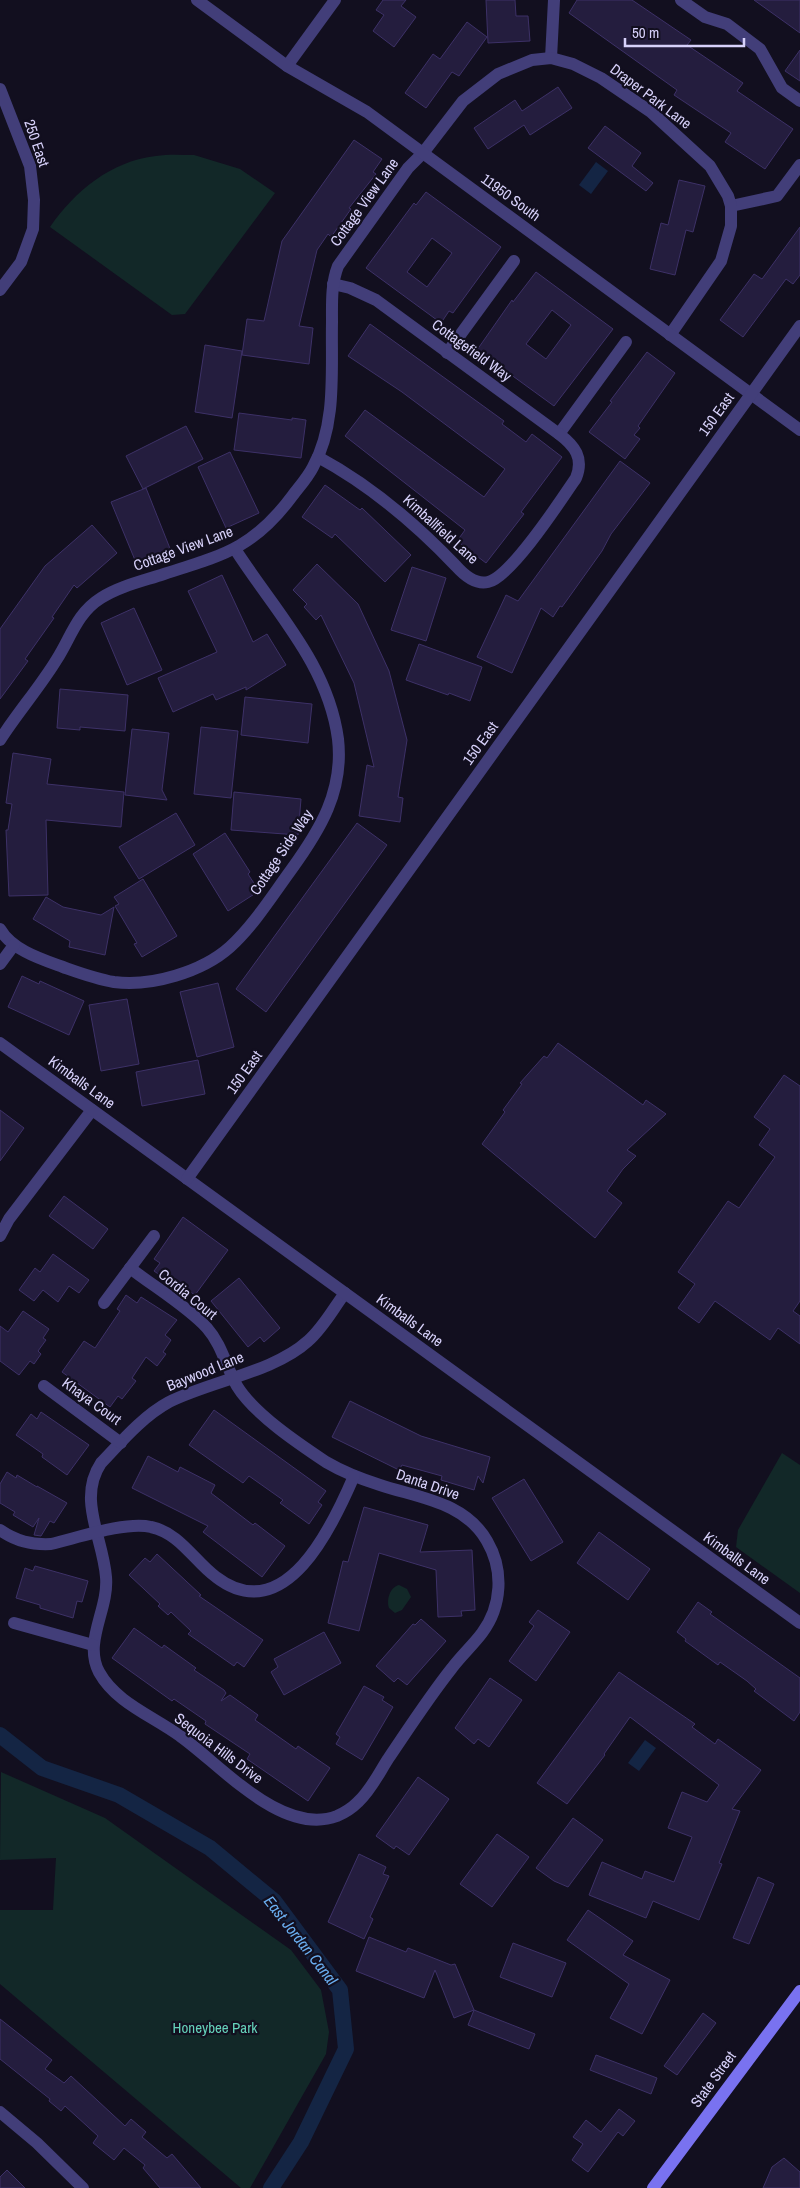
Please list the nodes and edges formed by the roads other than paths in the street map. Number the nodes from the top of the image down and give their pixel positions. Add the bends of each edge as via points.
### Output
1 (197, 0) edge
2 (335, 0) edge
3 (554, 0) edge
4 (681, 0) edge
5 (552, 58) junction
6 (287, 66) junction
7 (0, 89) edge
8 (800, 101) edge
9 (423, 153) junction
10 (800, 165) edge
11 (731, 206) junction
12 (514, 261) dead end
13 (333, 284) junction
14 (0, 290) edge
15 (800, 326) edge
16 (670, 335) junction
17 (626, 342) dead end
18 (447, 352) junction
19 (750, 394) junction
20 (800, 430) edge
21 (559, 434) junction
22 (318, 457) junction
23 (579, 459) joint
24 (235, 549) junction
25 (0, 740) edge
26 (6, 937) edge
27 (0, 964) edge
28 (0, 1043) edge
29 (92, 1110) junction
30 (187, 1179) junction
31 (0, 1236) edge
32 (154, 1236) dead end
33 (130, 1268) junction
34 (345, 1293) junction
35 (104, 1303) dead end
36 (233, 1377) junction
37 (44, 1386) dead end
38 (121, 1443) junction
39 (354, 1476) junction
40 (0, 1530) edge
41 (98, 1533) junction
42 (14, 1623) dead end
43 (800, 1623) edge
44 (93, 1645) junction
45 (97, 1669) joint
46 (338, 1816) joint
47 (800, 1991) edge
48 (0, 2112) edge
49 (83, 2188) edge
50 (653, 2188) edge

1 - 6 street, 11950 South
2 - 6 street
3 - 5 street
4 - 8 street via 705,17 727,24 760,49 782,88
5 - 9 street, Cottage View Lane via 532,60 498,74 463,101
5 - 11 street, Draper Park Lane via 601,78 665,124 710,166
6 - 9 street, 11950 South via 367,112
7 - 14 street, 250 East via 30,166 34,229 21,262
9 - 13 street, Cottage View Lane via 408,168 343,257
9 - 16 street, 11950 South
10 - 11 street via 777,196
11 - 16 street via 731,226 721,261
12 - 18 street
13 - 18 street, Cottagefield Way via 376,300
13 - 22 street, Cottage View Lane via 329,417
15 - 19 street, 150 East
16 - 19 street, 11950 South
17 - 21 street
18 - 21 street, Cottagefield Way
19 - 20 street, 11950 South
19 - 30 street, 150 East
21 - 23 street, Cottagefield Way via 573,445
22 - 23 street, Kimballfield Lane via 384,500 430,539 464,575 481,582 501,576 514,562 576,478
22 - 24 street, Cottage View Lane via 272,523
24 - 25 street, Cottage View Lane via 123,587 91,606 75,625 57,659
24 - 26 street, Cottage Side Way via 304,647 330,704 338,739 337,773 331,805 318,832 248,928 224,952 198,968 164,978 115,982 47,962
26 - 27 street
28 - 29 street, Kimballs Lane
29 - 30 street, Kimballs Lane
29 - 31 street via 9,1219
30 - 34 street, Kimballs Lane
32 - 33 street
33 - 35 street
33 - 36 street, Cordia Court via 208,1329 220,1346
34 - 36 street, Baywood Lane via 302,1347
34 - 43 street, Kimballs Lane
36 - 38 street, Baywood Lane via 168,1403 150,1415
36 - 39 street, Danta Drive via 258,1411 320,1458
37 - 38 street, Khaya Court
38 - 41 street, Baywood Lane via 102,1463 92,1480 90,1499
39 - 41 street via 334,1519 302,1567 290,1579 264,1590 241,1589 224,1582 162,1530 143,1525
39 - 46 street, Danta Drive via 453,1508 472,1521 486,1538 496,1559 498,1593 492,1615 481,1635 442,1680 365,1794 352,1808
40 - 41 street via 18,1540 39,1544
41 - 44 street, Baywood Lane via 106,1585
42 - 44 street
44 - 45 street, Baywood Lane
45 - 46 street, Sequoia Hills Drive via 117,1695 178,1735 254,1795 305,1819 322,1820
47 - 50 main road, State Street
48 - 49 street

